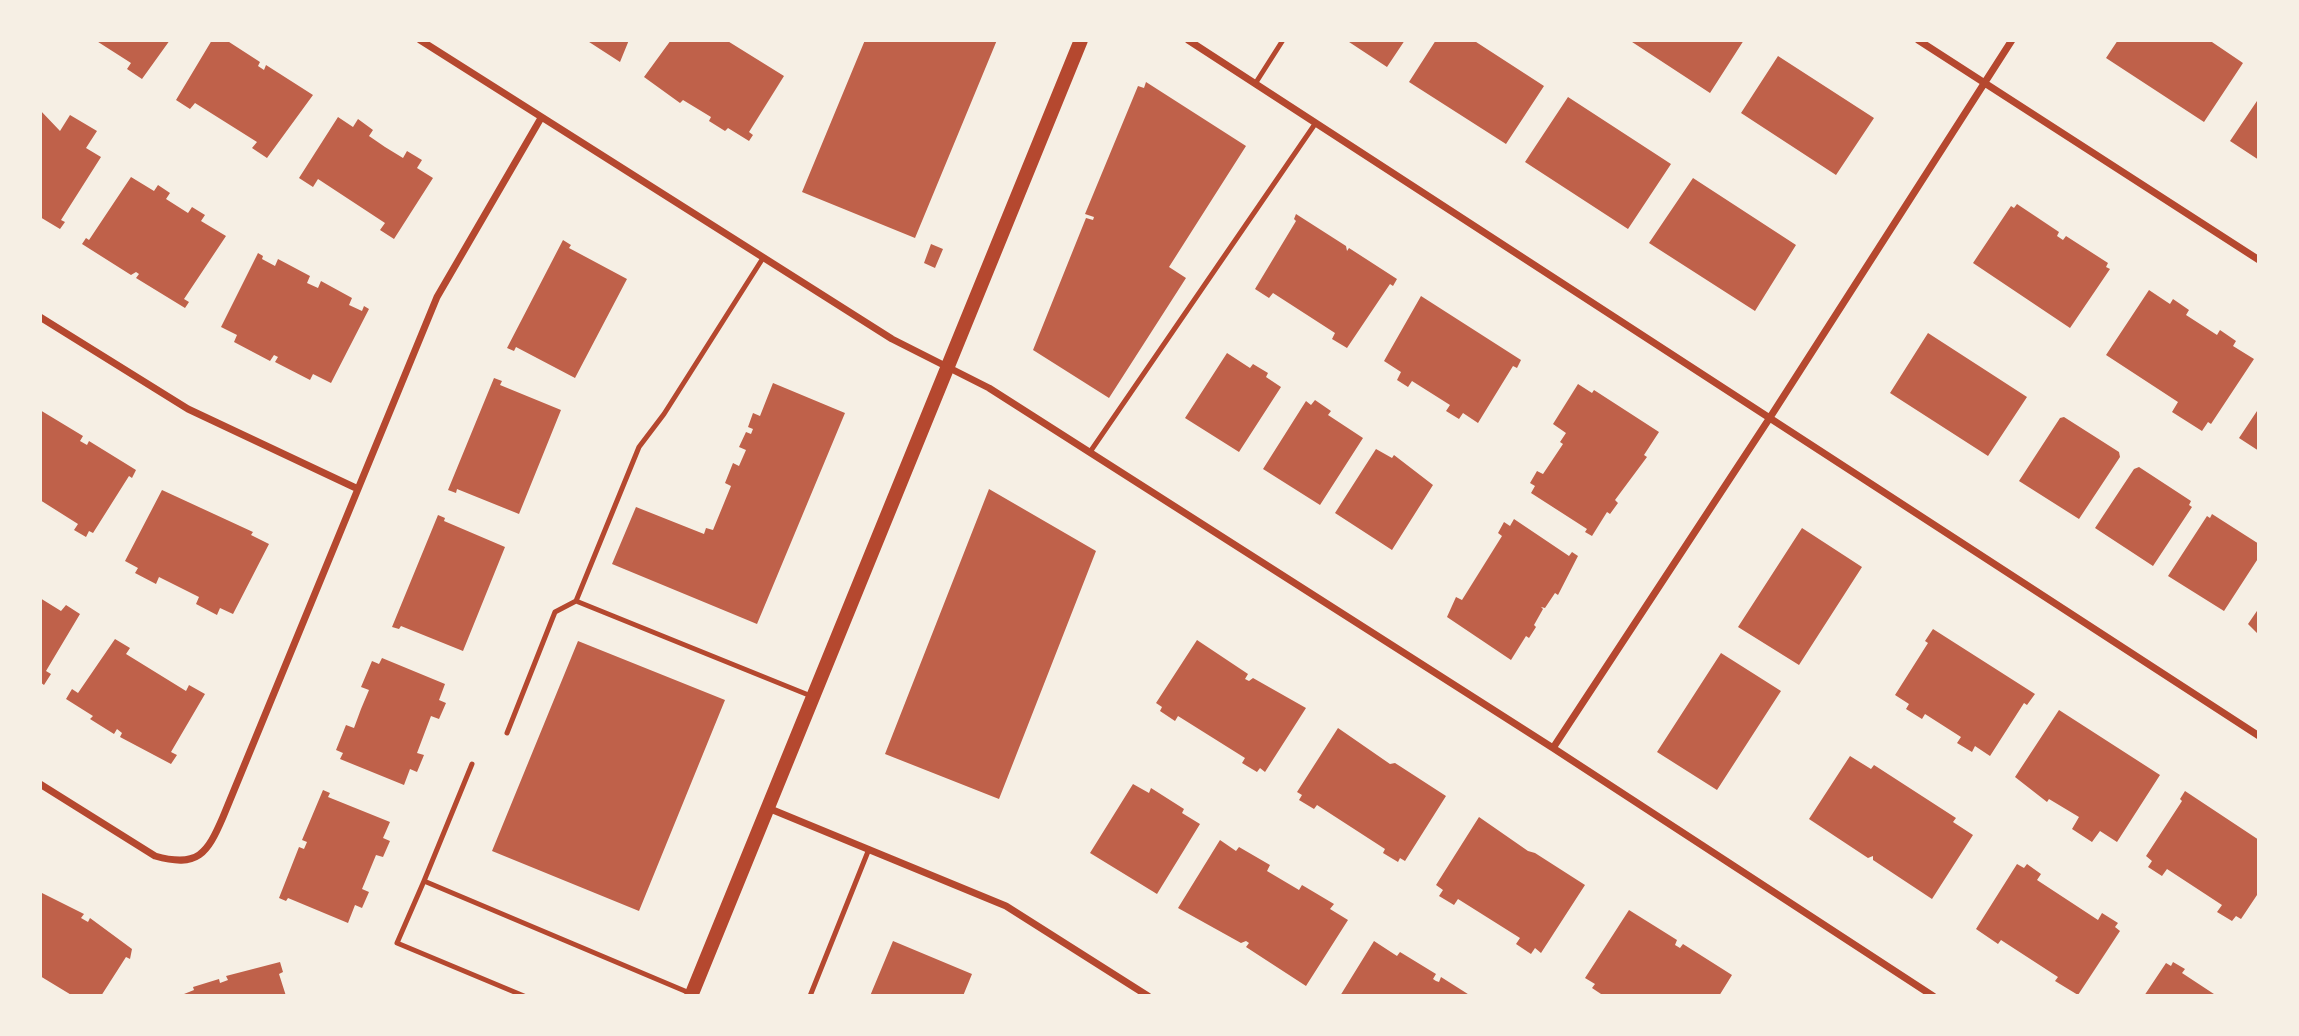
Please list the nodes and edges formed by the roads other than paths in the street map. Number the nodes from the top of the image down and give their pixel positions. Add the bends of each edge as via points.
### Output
1 (420, 40) edge
2 (1081, 40) edge
3 (1188, 40) edge
4 (1283, 40) edge
5 (1918, 40) edge
6 (2012, 40) edge
7 (1985, 83) junction
8 (1255, 84) junction
9 (541, 118) junction
10 (1315, 124) junction
11 (762, 258) junction
12 (2259, 260) edge
13 (40, 317) edge
14 (949, 366) junction
15 (1769, 419) junction
16 (1090, 453) junction
17 (358, 489) junction
18 (576, 601) junction
19 (814, 698) junction
20 (507, 733) dead end
21 (2259, 736) edge
22 (1553, 748) junction
23 (472, 764) dead end
24 (40, 784) edge
25 (768, 808) junction
26 (869, 849) junction
27 (424, 881) junction
28 (691, 995) edge
29 (524, 996) edge
30 (810, 996) edge
31 (1147, 996) edge
32 (1933, 996) edge

1 - 9 street
2 - 14 main road
3 - 8 street
4 - 8 lane
5 - 7 street
6 - 7 street
7 - 12 street
7 - 15 street
8 - 10 street
9 - 11 street
9 - 17 street via 437,297
10 - 15 street
10 - 16 lane
11 - 14 street via 892,339
11 - 18 lane via 639,447
13 - 17 street via 188,409
14 - 16 street
14 - 19 main road
15 - 21 street
15 - 22 street
16 - 22 street
17 - 24 street via 205,852 174,862 155,856
18 - 19 lane
18 - 20 lane via 555,612
19 - 25 main road
22 - 32 street
23 - 27 lane
25 - 26 street
25 - 28 main road
26 - 30 lane
26 - 31 street via 1006,906
27 - 28 lane
27 - 29 lane via 397,943

